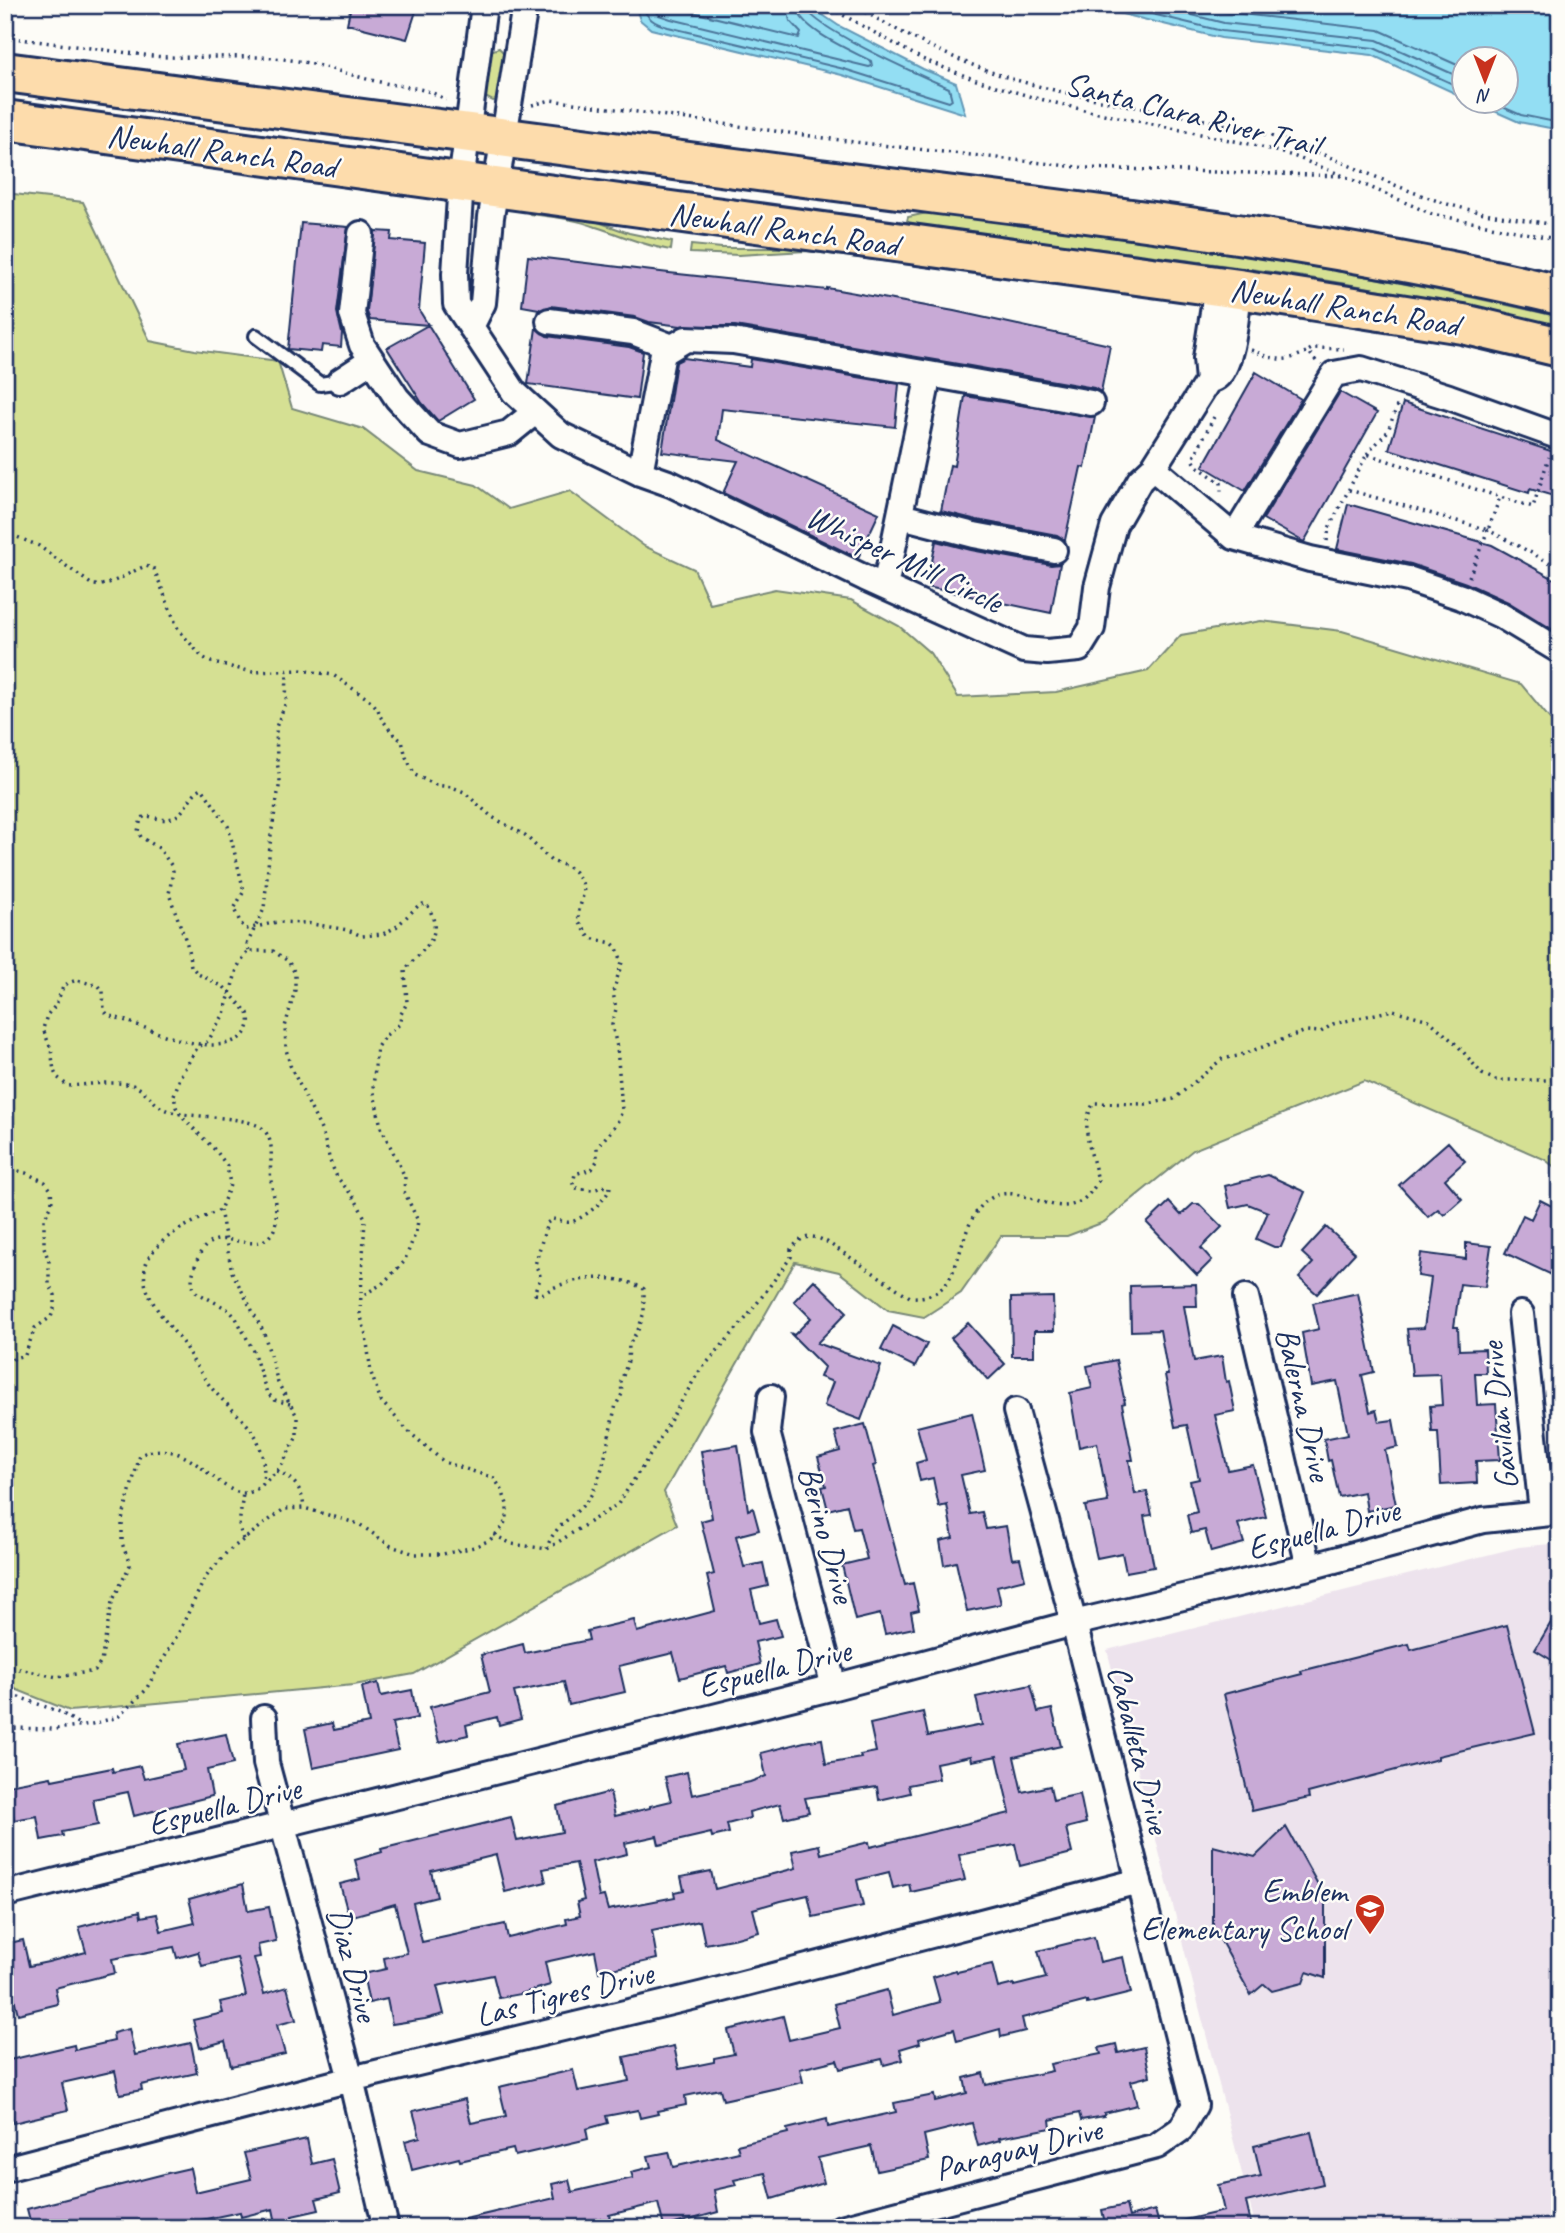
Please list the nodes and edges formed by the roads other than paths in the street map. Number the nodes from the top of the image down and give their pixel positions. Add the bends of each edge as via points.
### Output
1 (484, 5) edge
2 (525, 5) edge
3 (5, 72) edge
4 (5, 120) edge
5 (475, 126) junction
6 (478, 185) junction
7 (361, 234) dead end
8 (1228, 288) junction
9 (1560, 295) edge
10 (549, 321) dead end
11 (471, 327) junction
12 (256, 335) dead end
13 (673, 347) junction
14 (1560, 347) edge
15 (372, 360) junction
16 (929, 374) junction
17 (340, 381) joint
18 (1091, 403) dead end
19 (535, 412) junction
20 (1558, 436) edge
21 (1153, 468) junction
22 (640, 473) junction
23 (901, 516) junction
24 (1234, 537) junction
25 (1054, 550) dead end
26 (885, 587) junction
27 (1560, 651) edge
28 (1246, 1297) dead end
29 (1521, 1314) dead end
30 (771, 1397) dead end
31 (1016, 1411) dead end
32 (1551, 1512) edge
33 (1309, 1567) junction
34 (1074, 1623) junction
35 (834, 1687) junction
36 (264, 1718) dead end
37 (281, 1825) junction
38 (1139, 1881) junction
39 (5, 1894) edge
40 (351, 2079) junction
41 (1195, 2105) joint
42 (5, 2169) edge
43 (386, 2228) edge
44 (841, 2228) edge

1 - 5 street
2 - 5 street
3 - 5 main road, Newhall Ranch Road
4 - 6 main road, Newhall Ranch Road
5 - 6 street
5 - 6 street
5 - 9 main road, Newhall Ranch Road via 1244,235 1473,274
6 - 8 main road, Newhall Ranch Road
6 - 11 street via 483,303
6 - 11 street, Whisper Mill Circle via 455,274 456,304
7 - 15 street via 352,314
8 - 14 main road, Newhall Ranch Road via 1463,324
8 - 21 street, Whisper Mill Circle via 1206,358 1208,381
10 - 13 street via 633,332
11 - 19 street, Whisper Mill Circle via 514,392
12 - 17 lane via 320,384
13 - 16 street via 686,339 733,341
13 - 22 street via 663,353
15 - 17 street
15 - 19 street via 397,398 430,434 460,445 509,433
16 - 18 street
16 - 23 street
19 - 22 street, Whisper Mill Circle via 561,435
20 - 24 street via 1361,369 1334,374
21 - 24 street
21 - 26 street, Whisper Mill Circle via 1140,480 1114,525 1097,587 1092,628 1079,649 1024,650
22 - 26 street, Whisper Mill Circle
23 - 25 street
23 - 26 street
24 - 27 street via 1408,579 1461,597
28 - 33 street, Balerna Drive
29 - 32 street, Gavilan Drive
30 - 35 street, Berino Drive via 767,1432
31 - 34 street, Caballeta Drive
32 - 33 street, Espuella Drive via 1483,1520
33 - 34 street, Espuella Drive
34 - 35 street, Espuella Drive
34 - 38 street, Caballeta Drive
35 - 37 street, Espuella Drive
36 - 37 street, Diaz Drive via 265,1763
37 - 39 street, Espuella Drive
37 - 40 street, Diaz Drive
38 - 40 street, Las Tigres Drive via 704,1994
38 - 41 street, Caballeta Drive
40 - 42 street, Las Tigres Drive
40 - 43 street, Diaz Drive
41 - 44 street, Paraguay Drive via 1181,2129 1157,2146

